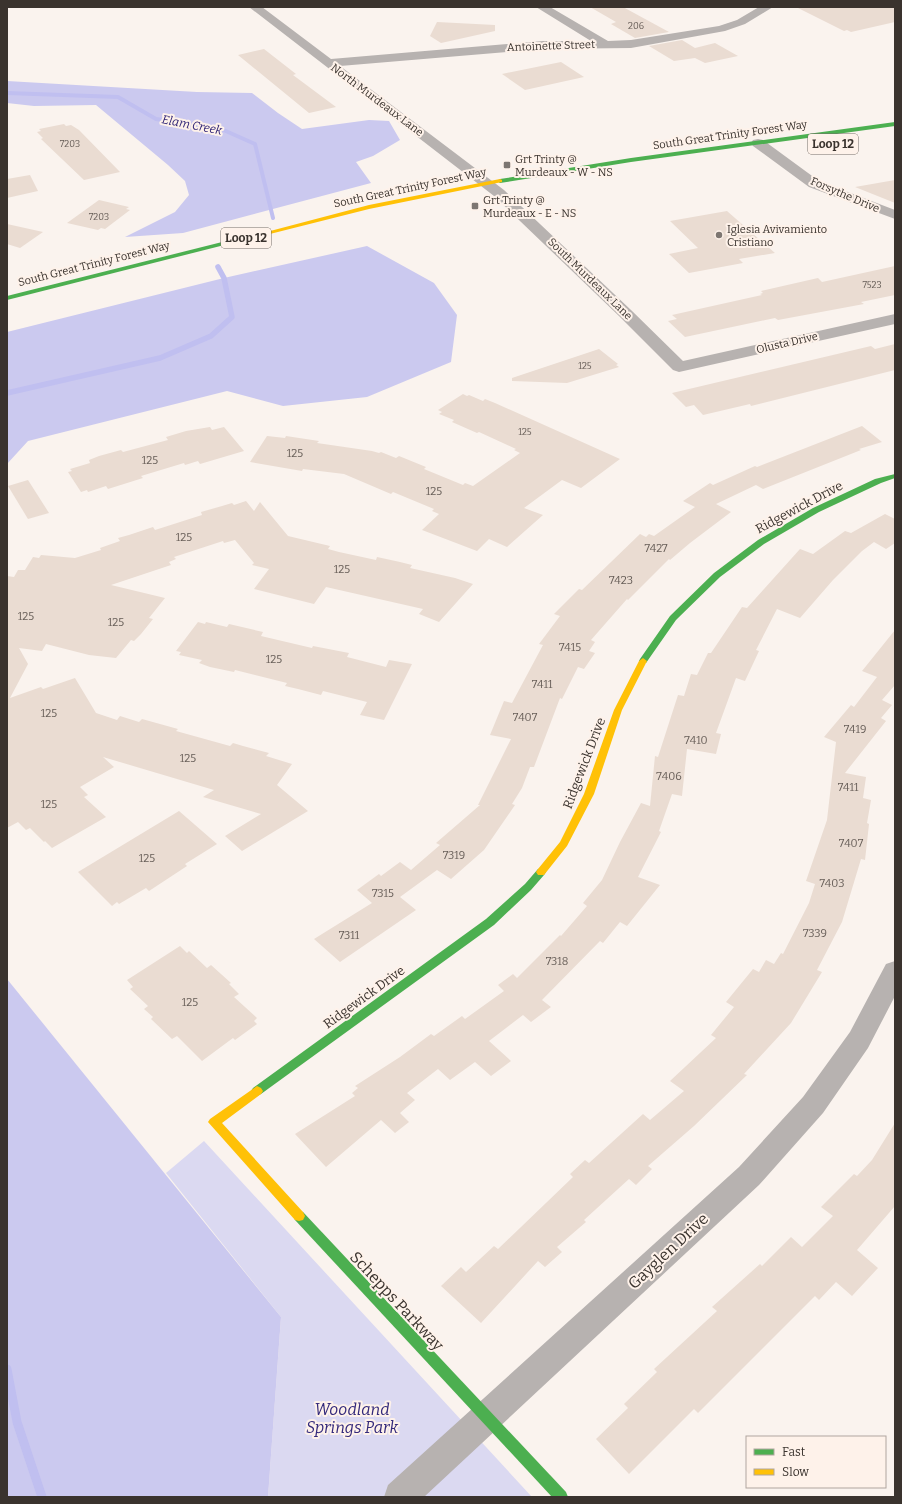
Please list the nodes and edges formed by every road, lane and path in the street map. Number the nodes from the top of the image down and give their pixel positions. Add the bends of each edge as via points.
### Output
1 (256, 7) edge
2 (542, 7) edge
3 (767, 7) edge
4 (606, 44) junction
5 (329, 63) junction
6 (895, 124) edge
7 (756, 149) junction
8 (785, 151) dead end
9 (770, 153) junction
10 (496, 191) junction
11 (895, 215) edge
12 (7, 298) edge
13 (895, 319) edge
14 (679, 367) joint
15 (895, 476) edge
16 (895, 971) edge
17 (214, 1122) joint
18 (486, 1418) junction
19 (400, 1497) edge
20 (561, 1497) edge

1 - 5 street, North Murdeaux Lane
2 - 4 street
3 - 4 street, Antoinette Street via 741,22 721,29 652,41
4 - 5 street, Antoinette Street via 542,45
5 - 10 street, North Murdeaux Lane
6 - 7 street, South Great Trinity Forest Way / Loop 12
7 - 9 street, Forsythe Drive
7 - 10 street, South Great Trinity Forest Way / Loop 12 via 584,168
8 - 9 street, South Great Trinity Forest Way
9 - 11 street, Forsythe Drive via 814,184
10 - 12 street, South Great Trinity Forest Way / Loop 12 via 369,207
10 - 14 street, South Murdeaux Lane
13 - 14 street, Olusta Drive
15 - 17 street, Ridgewick Drive via 816,510 761,542 717,575 673,618 638,669 618,710 588,794 564,844 528,887 490,922
16 - 18 street, Gayglen Drive via 859,1040 813,1105 749,1176
17 - 18 street, Schepps Parkway via 338,1260
18 - 19 street, Gayglen Drive
18 - 20 street, Schepps Parkway

